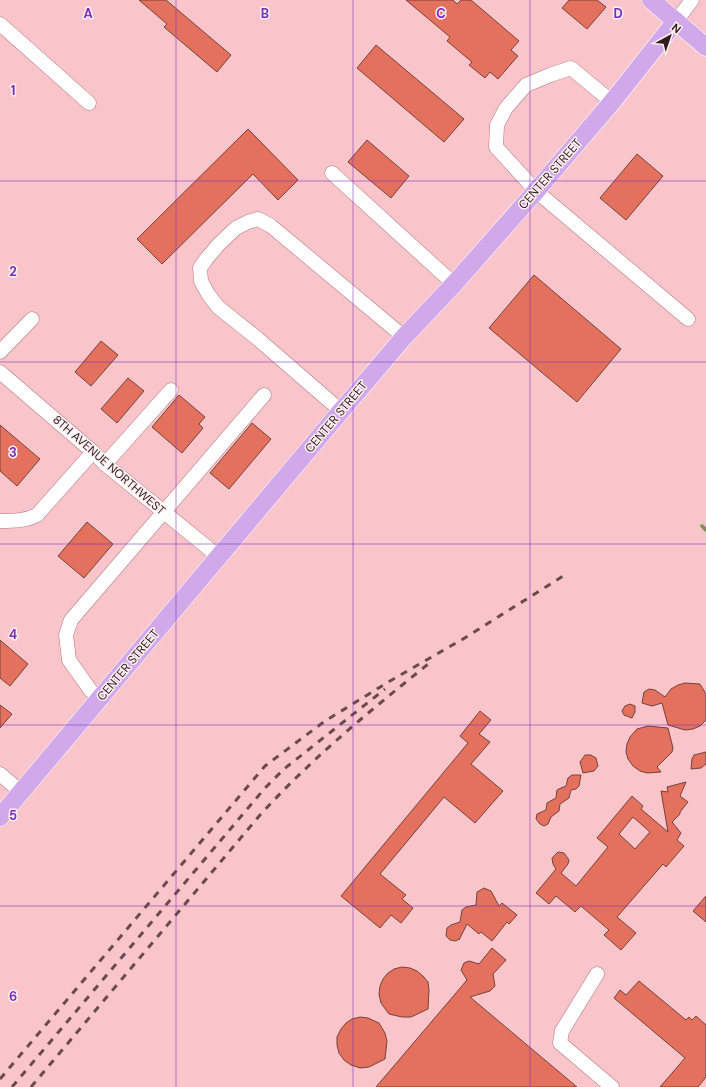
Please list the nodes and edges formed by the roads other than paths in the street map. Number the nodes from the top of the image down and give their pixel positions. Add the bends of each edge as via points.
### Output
1 (651, 0) edge
2 (692, 0) edge
3 (676, 21) junction
4 (0, 24) edge
5 (706, 47) edge
6 (612, 102) junction
7 (89, 103) dead end
8 (332, 174) dead end
9 (536, 191) junction
10 (454, 284) junction
11 (32, 319) dead end
12 (688, 319) dead end
13 (404, 337) junction
14 (0, 352) edge
15 (0, 372) edge
16 (171, 390) dead end
17 (264, 395) dead end
18 (341, 411) junction
19 (93, 452) junction
20 (105, 464) junction
21 (163, 512) junction
22 (0, 521) edge
23 (219, 557) junction
24 (100, 698) junction
25 (0, 774) edge
26 (21, 792) junction
27 (0, 817) edge
28 (597, 974) dead end
29 (612, 1087) edge

1 - 3 main road
2 - 3 street
3 - 5 main road
3 - 6 main road, CENTER STREET
4 - 7 street
6 - 9 main road, CENTER STREET
6 - 9 street via 571,68 526,85 506,108 496,124 496,147
8 - 10 street
9 - 10 main road, CENTER STREET
9 - 12 street
10 - 13 main road, CENTER STREET
11 - 14 street
13 - 18 main road, CENTER STREET
13 - 18 street via 271,226 258,219 236,228 207,258 200,268 201,281 218,307
15 - 19 street, 8TH AVENUE NORTHWEST
16 - 20 street
17 - 21 street
18 - 23 main road, CENTER STREET
19 - 20 street, 8TH AVENUE NORTHWEST
19 - 22 street via 37,515 28,520
20 - 21 street, 8TH AVENUE NORTHWEST
21 - 23 street, 8TH AVENUE NORTHWEST
21 - 24 street via 72,620 66,635 69,660 91,691
23 - 24 main road, CENTER STREET
24 - 26 main road, CENTER STREET
25 - 26 street
26 - 27 main road, CENTER STREET
28 - 29 street via 562,1031 560,1043

